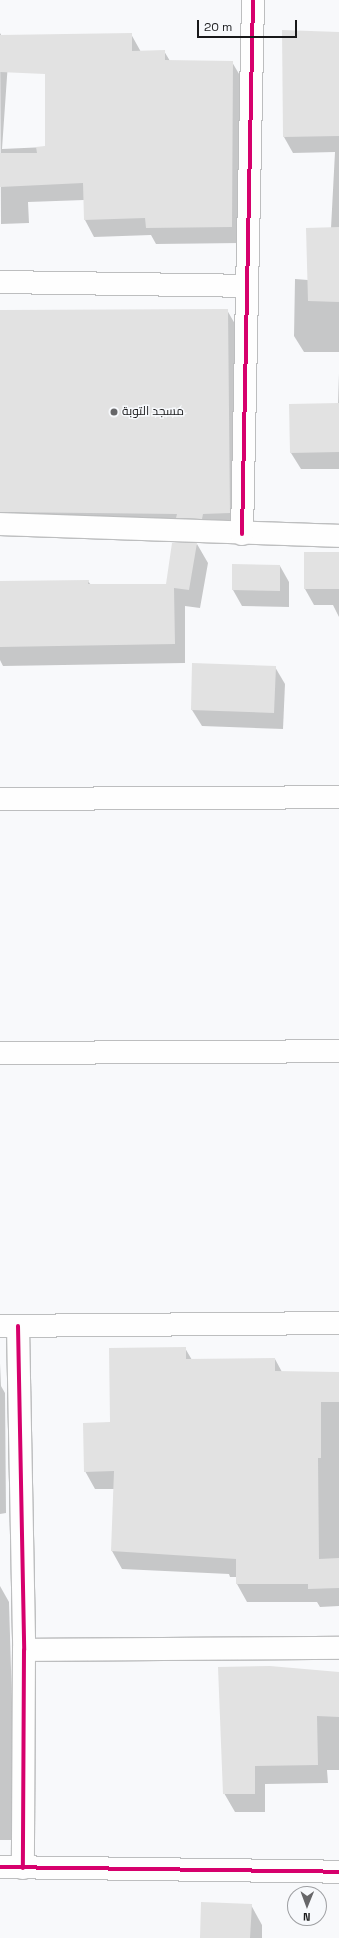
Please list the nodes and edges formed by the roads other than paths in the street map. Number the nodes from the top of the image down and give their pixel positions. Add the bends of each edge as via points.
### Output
1 (254, 0) edge
2 (0, 282) edge
3 (246, 286) junction
4 (0, 524) edge
5 (242, 534) junction
6 (339, 536) edge
7 (339, 797) edge
8 (0, 798) edge
9 (339, 1051) edge
10 (0, 1053) edge
11 (339, 1323) edge
12 (9, 1326) edge
13 (339, 1648) edge
14 (24, 1650) junction
15 (0, 1867) edge
16 (23, 1868) junction
17 (339, 1872) edge

1 - 3 street
2 - 3 street
3 - 5 street
4 - 5 street
5 - 6 street
7 - 8 street
9 - 10 street
11 - 12 street
12 - 14 street
13 - 14 street
14 - 16 street
15 - 16 street
16 - 17 street

